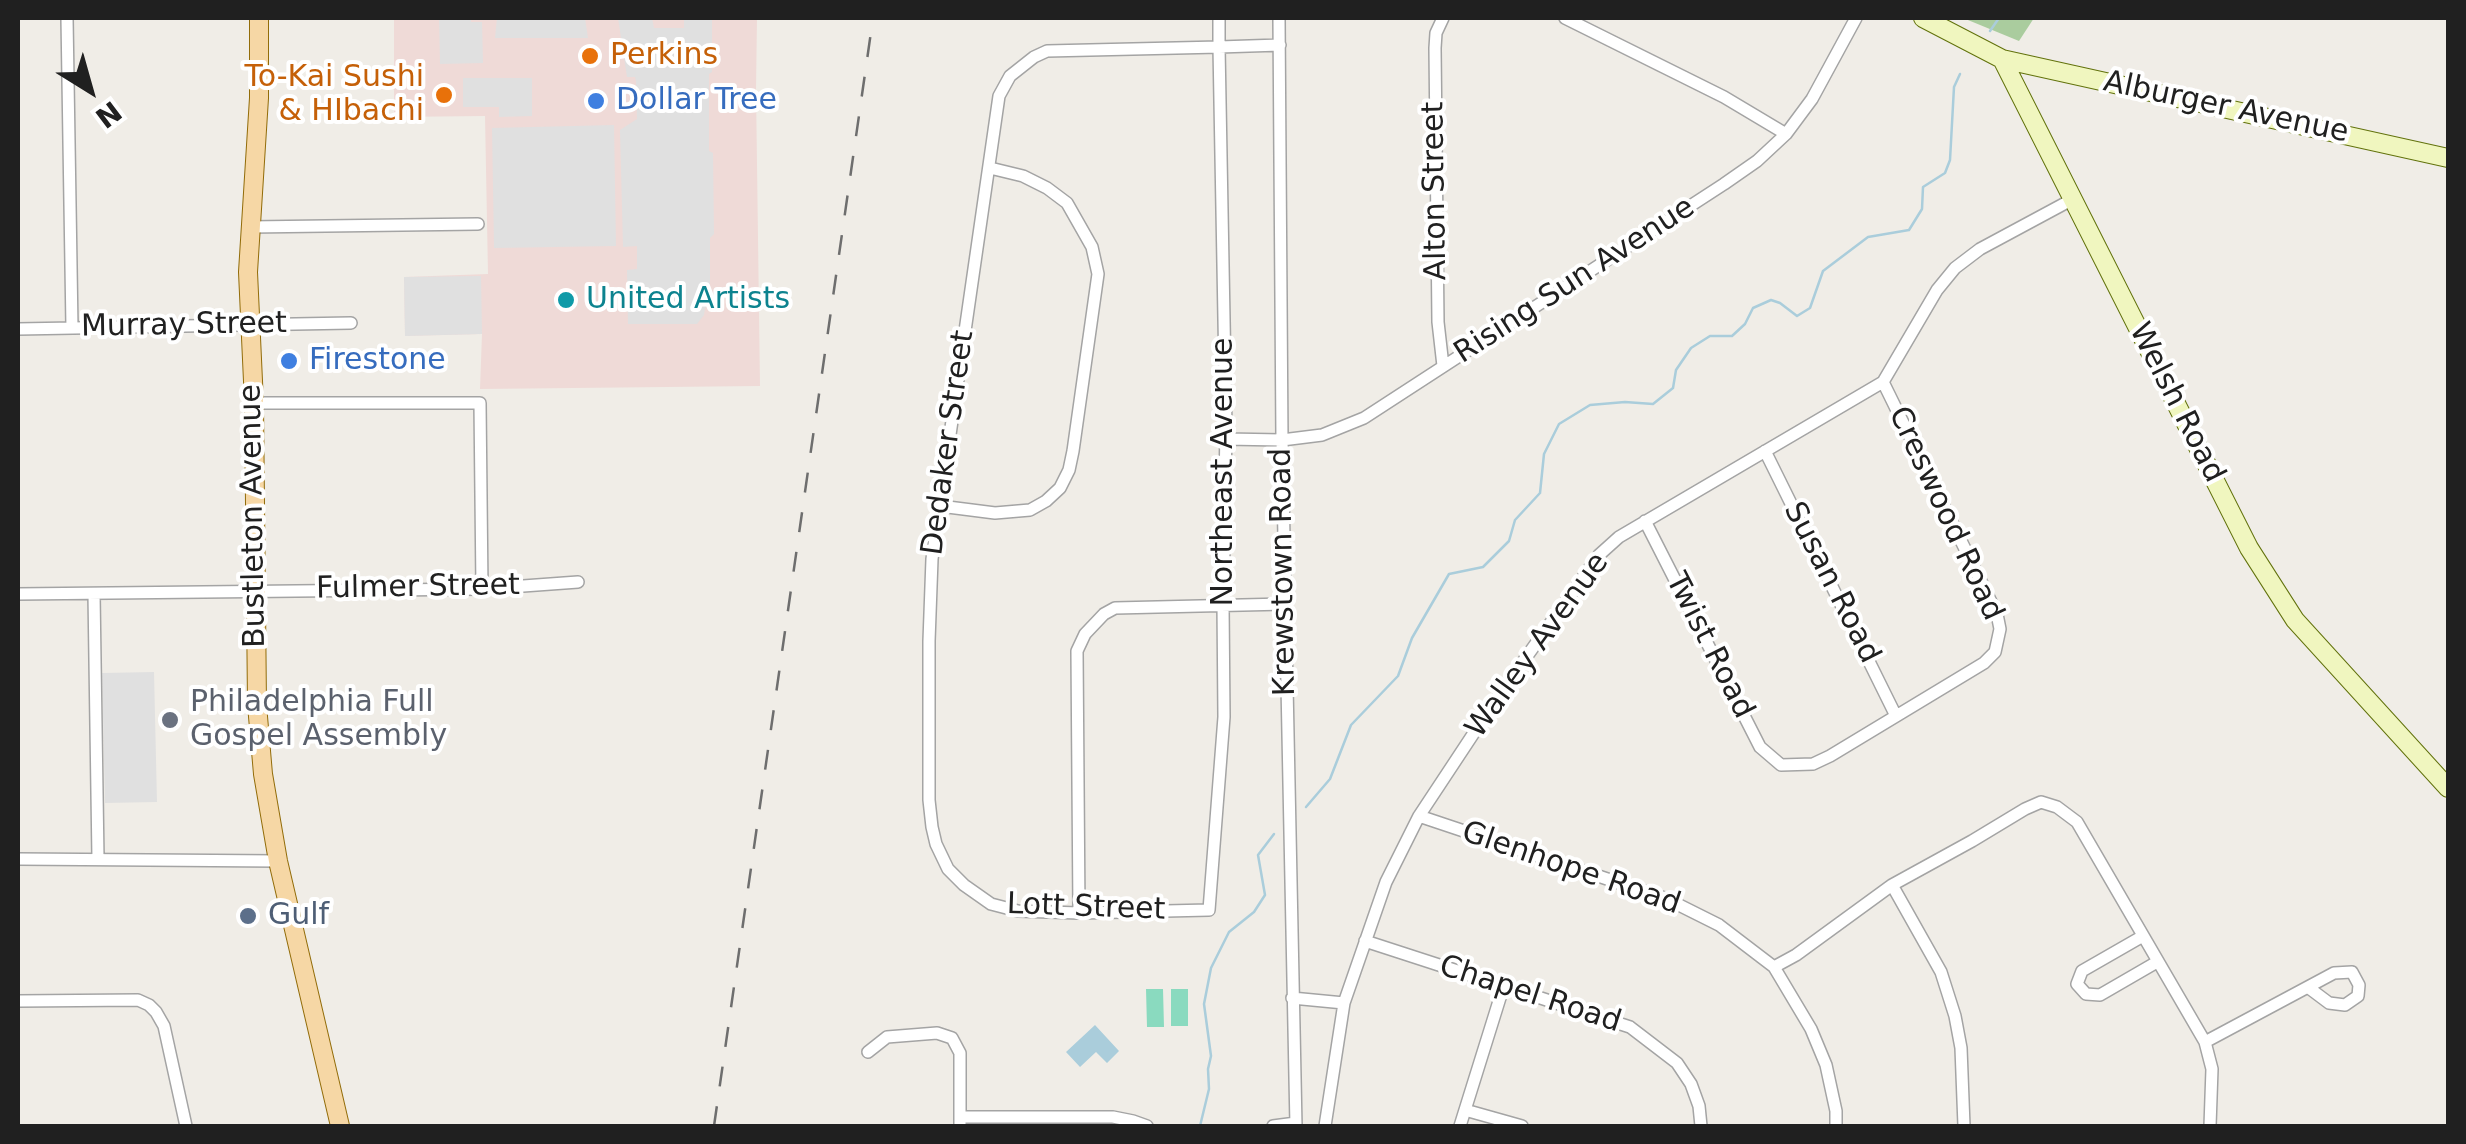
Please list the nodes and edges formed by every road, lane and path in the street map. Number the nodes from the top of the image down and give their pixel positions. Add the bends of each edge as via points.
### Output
1 (67, 18) edge
2 (258, 18) edge
3 (1219, 18) edge
4 (1280, 18) edge
5 (1443, 18) edge
6 (1565, 18) edge
7 (1856, 18) edge
8 (1923, 18) edge
9 (1280, 45) junction
10 (1220, 47) junction
11 (2002, 59) junction
12 (1786, 134) junction
13 (2448, 158) edge
14 (990, 168) junction
15 (2073, 199) junction
16 (478, 224) dead end
17 (250, 227) junction
18 (351, 324) dead end
19 (250, 326) junction
20 (72, 328) junction
21 (18, 329) edge
22 (1444, 366) junction
23 (1883, 382) junction
24 (254, 402) junction
25 (1226, 439) junction
26 (1282, 440) junction
27 (1764, 451) junction
28 (940, 506) junction
29 (1645, 521) junction
30 (578, 582) dead end
31 (482, 588) junction
32 (256, 591) junction
33 (18, 594) edge
34 (94, 594) junction
35 (1223, 604) junction
36 (1285, 604) junction
37 (1896, 716) junction
38 (2448, 788) edge
39 (1419, 816) junction
40 (941, 854) joint
41 (18, 859) edge
42 (98, 859) junction
43 (278, 861) junction
44 (1892, 885) junction
45 (1193, 911) joint
46 (1079, 913) junction
47 (2142, 936) junction
48 (1364, 941) junction
49 (2158, 962) junction
50 (1774, 968) junction
51 (1504, 985) junction
52 (2309, 988) dead end
53 (1292, 998) junction
54 (18, 1000) edge
55 (1344, 1003) junction
56 (2205, 1042) junction
57 (868, 1052) dead end
58 (1465, 1110) junction
59 (961, 1122) edge
60 (1077, 1122) edge
61 (1296, 1125) edge
62 (186, 1126) edge
63 (340, 1126) edge
64 (1147, 1126) edge
65 (1273, 1126) edge
66 (1325, 1126) edge
67 (1460, 1126) edge
68 (1522, 1126) edge
69 (1702, 1126) edge
70 (1836, 1126) edge
71 (1964, 1126) edge
72 (2210, 1126) edge

1 - 20 street
2 - 17 main road, Bustleton Avenue via 260,98
3 - 10 street, Northeast Avenue
4 - 9 street, Krewstown Road
5 - 22 street, Alton Street via 1434,48
6 - 12 street
7 - 12 street, Rising Sun Avenue
8 - 11 main road
9 - 10 street
9 - 26 street, Krewstown Road
10 - 14 street, Dedaker Street via 1047,51 1034,57 1010,76 1000,96
10 - 25 street, Northeast Avenue
11 - 13 main road, Alburger Avenue
11 - 15 main road, Welsh Road
12 - 22 street, Rising Sun Avenue via 1724,184
14 - 28 street, Dedaker Street
14 - 28 street via 1023,176 1067,203 1092,247 1098,274 1073,450 1060,488 1030,510
15 - 23 street, Walley Avenue via 1955,268
15 - 38 main road, Welsh Road via 2249,548 2295,620
16 - 17 street
17 - 19 main road, Bustleton Avenue
18 - 19 street, Murray Street
19 - 20 street, Murray Street
19 - 24 main road, Bustleton Avenue
20 - 21 street, Murray Street
22 - 26 street, Rising Sun Avenue via 1364,418 1322,435
23 - 27 street, Walley Avenue
23 - 37 street, Creswood Road via 2000,629 1995,652 1984,663
24 - 31 street via 480,402
24 - 32 main road, Bustleton Avenue
25 - 26 street, Rising Sun Avenue
25 - 35 street, Northeast Avenue
26 - 36 street, Krewstown Road
27 - 29 street, Walley Avenue
27 - 37 street, Susan Road
28 - 40 street, Dedaker Street via 928,642 929,780
29 - 37 street, Twist Road via 1760,748 1781,765 1813,764
29 - 39 street, Walley Avenue via 1599,556
30 - 31 street, Fulmer Street
31 - 32 street, Fulmer Street
32 - 34 street, Fulmer Street
32 - 43 main road, Bustleton Avenue via 260,742
33 - 34 street, Fulmer Street
34 - 42 street
35 - 36 street
35 - 45 street, Northeast Avenue via 1224,717 1209,910
35 - 46 street via 1115,608 1093,624 1077,651
36 - 53 street, Krewstown Road
39 - 48 street, Walley Avenue
39 - 50 street, Glenhope Road via 1668,899 1719,925
40 - 46 street, Lott Street via 948,869 991,904
41 - 42 street
42 - 43 street
43 - 63 main road, Bustleton Avenue
44 - 47 street via 2041,802 2077,822
44 - 50 street
44 - 71 street via 1941,972 1956,1016
45 - 46 street, Lott Street
47 - 49 street
47 - 49 street via 2082,971 2077,984 2086,994 2100,995
48 - 51 street, Chapel Road
48 - 55 street, Walley Avenue
49 - 56 street
50 - 70 street, Glenhope Road via 1826,1066
51 - 58 street
51 - 69 street, Chapel Road via 1630,1027 1677,1063 1691,1084
52 - 56 street
53 - 55 street
53 - 61 street, Krewstown Road
54 - 62 street via 148,1005 164,1026
55 - 66 street, Walley Avenue
56 - 72 street via 2212,1069
57 - 59 street via 886,1036 952,1038 960,1052
58 - 67 street
58 - 68 street
59 - 60 street
60 - 64 street via 1113,1117
61 - 65 street

